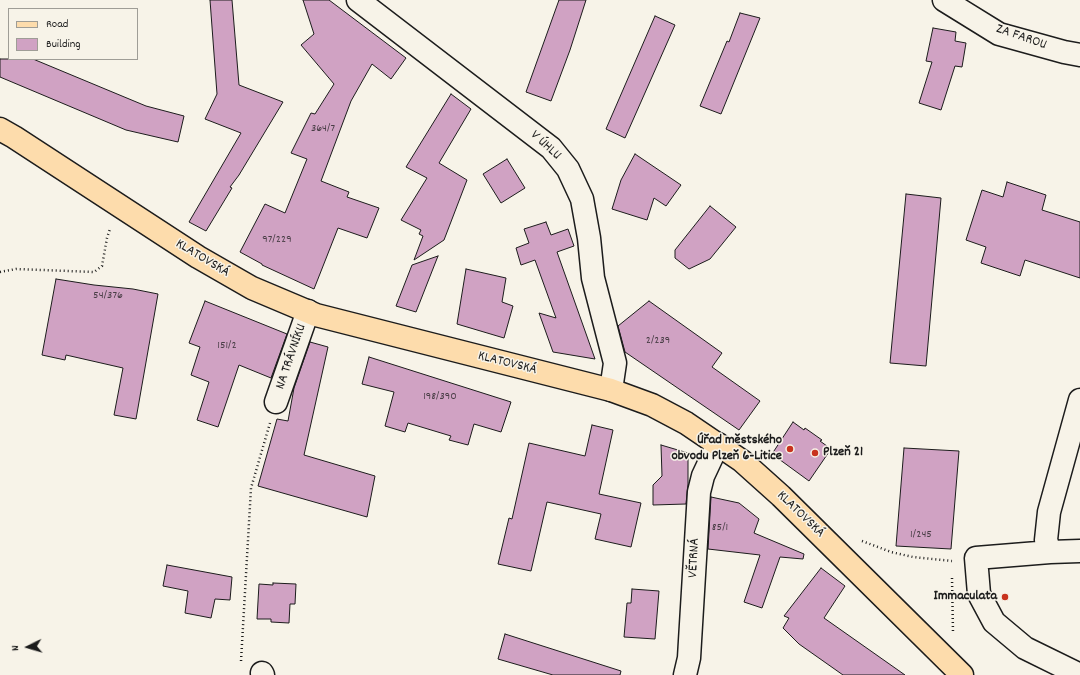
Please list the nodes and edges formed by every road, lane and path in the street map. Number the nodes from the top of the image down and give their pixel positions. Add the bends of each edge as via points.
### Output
1 (358, 0) edge
2 (944, 0) edge
3 (1080, 55) edge
4 (0, 129) edge
5 (105, 224) dead end
6 (110, 229) junction
7 (117, 233) dead end
8 (0, 272) edge
9 (308, 311) junction
10 (611, 390) junction
11 (1080, 400) edge
12 (276, 402) joint
13 (718, 444) junction
14 (824, 538) junction
15 (1080, 551) edge
16 (1050, 552) junction
17 (952, 568) dead end
18 (952, 575) dead end
19 (953, 634) dead end
20 (241, 661) dead end
21 (685, 675) edge
22 (962, 675) edge
23 (1080, 675) edge

1 - 10 street, V ÚHLU via 551,148 568,169 582,199 593,278 615,363
2 - 3 street, ZA FAROU via 999,34
4 - 9 main road, KLATOVSKÁ via 198,257 252,288
5 - 6 path
6 - 7 path
6 - 8 path via 102,266 94,272 16,269
9 - 10 main road, KLATOVSKÁ
9 - 12 street, NA TRÁVNÍKU
10 - 13 main road, KLATOVSKÁ via 652,405
11 - 16 street via 1049,512 1046,540
12 - 20 path via 251,488
13 - 14 main road, KLATOVSKÁ via 742,461
13 - 21 street, VĚTRNÁ via 703,476 699,492 689,658
14 - 17 path via 863,541 913,557 952,560
14 - 22 main road, KLATOVSKÁ
15 - 16 street
16 - 23 street via 976,558 979,594 994,622 1025,648
18 - 19 path

